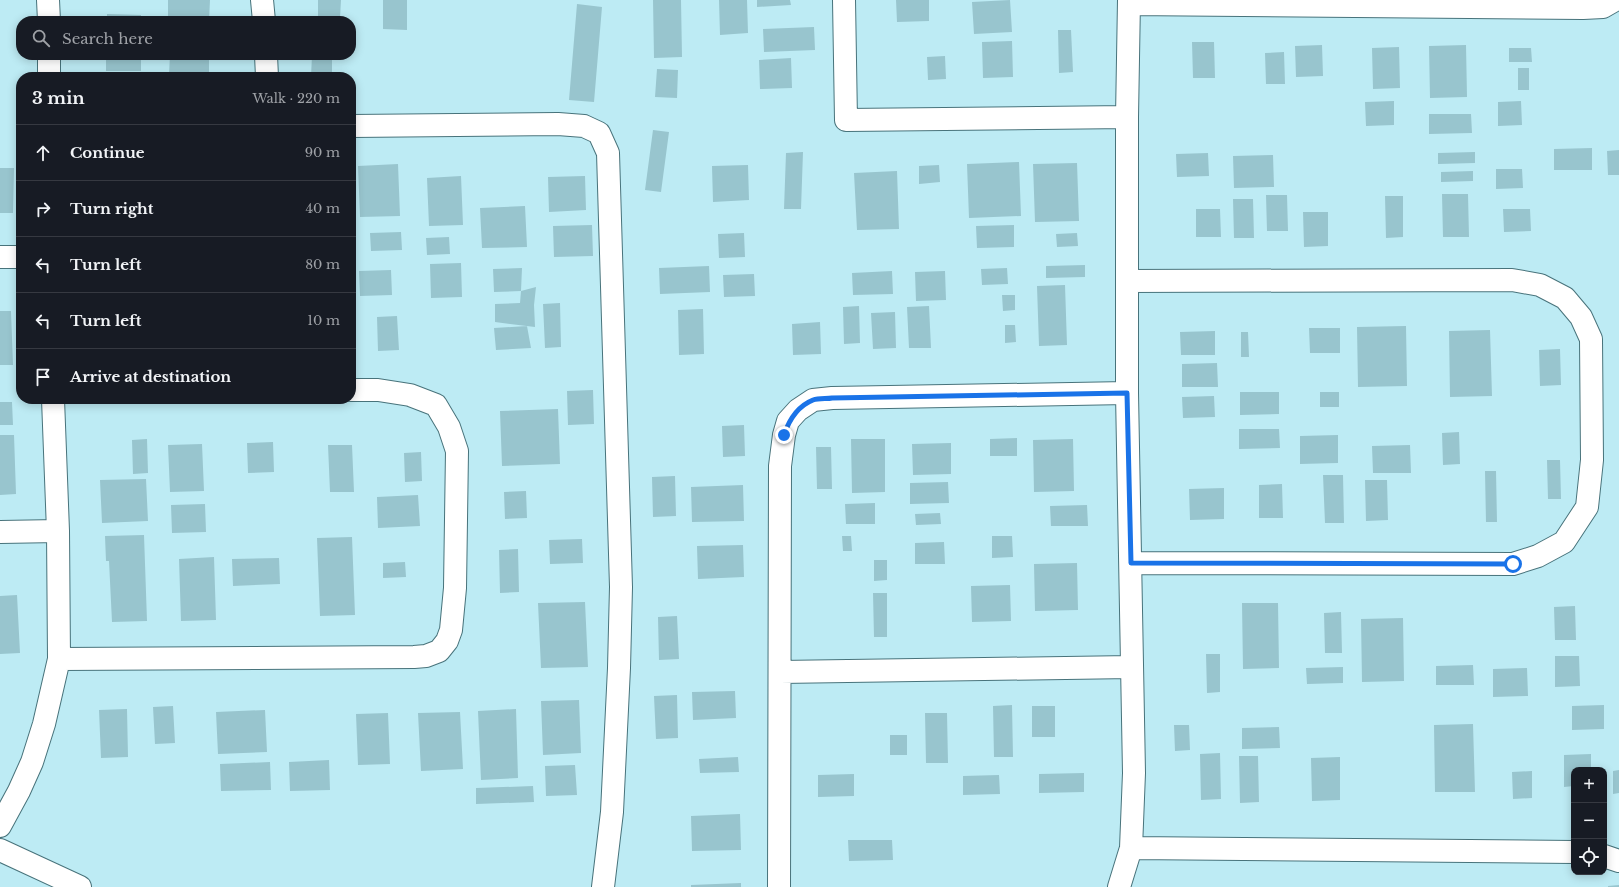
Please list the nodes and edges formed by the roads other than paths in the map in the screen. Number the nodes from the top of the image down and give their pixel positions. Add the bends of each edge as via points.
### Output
1 (48, 0) edge
2 (262, 0) edge
3 (844, 0) edge
4 (1615, 0) edge
5 (1129, 2) edge
6 (49, 16) edge
7 (264, 16) edge
8 (49, 60) edge
9 (266, 60) edge
10 (50, 72) edge
11 (267, 72) edge
12 (1127, 117) junction
13 (356, 126) edge
14 (0, 257) edge
15 (16, 257) edge
16 (1127, 281) junction
17 (356, 390) edge
18 (1127, 393) junction
19 (54, 404) edge
20 (58, 531) junction
21 (0, 532) edge
22 (1131, 563) junction
23 (59, 659) junction
24 (1131, 667) junction
25 (780, 672) junction
26 (0, 826) edge
27 (1131, 848) junction
28 (0, 850) edge
29 (1571, 852) edge
30 (1607, 857) edge
31 (1619, 861) edge
32 (80, 887) edge
33 (603, 887) edge
34 (779, 887) edge
35 (1120, 887) edge

1 - 6 street
2 - 7 street
3 - 12 street via 846,120
4 - 5 street via 1603,7 1583,8
5 - 12 street
8 - 10 street
9 - 11 street
12 - 16 street
13 - 33 street via 584,126 600,133 608,153 621,587 612,812
14 - 15 street
16 - 18 street
16 - 22 street via 1512,280 1540,285 1565,298 1581,317 1591,339 1592,460 1587,507 1564,542 1538,556 1513,564
17 - 23 street via 410,395 436,405 449,427 457,451 455,588 451,630 439,651 414,657
18 - 22 street
18 - 25 street via 832,398 813,400 798,410 788,422 780,466
19 - 20 street
20 - 21 street
20 - 23 street
22 - 24 street
23 - 26 street via 32,762
24 - 25 street
24 - 27 street via 1134,773
25 - 34 street
27 - 29 street
27 - 35 street
28 - 32 street
30 - 31 street

